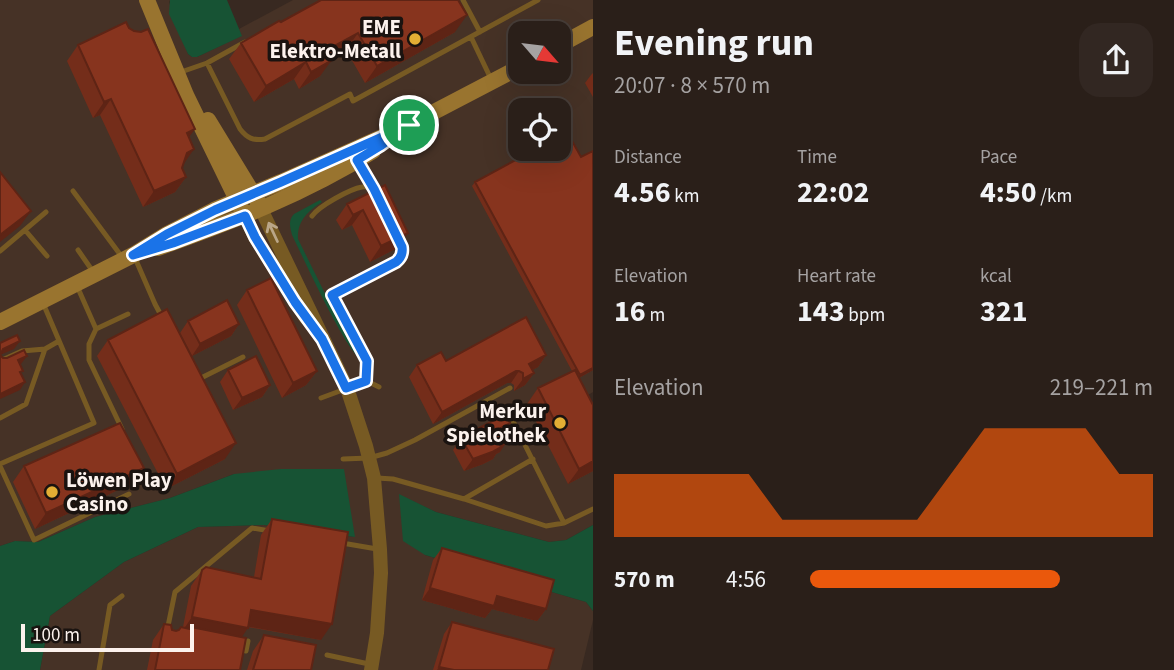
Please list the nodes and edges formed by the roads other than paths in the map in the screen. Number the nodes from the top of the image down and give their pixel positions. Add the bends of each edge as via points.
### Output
1 (147, 0) edge
2 (463, 0) edge
3 (538, 0) edge
4 (593, 27) edge
5 (480, 32) junction
6 (471, 37) junction
7 (253, 38) edge
8 (571, 39) edge
9 (207, 63) junction
10 (178, 73) junction
11 (508, 73) edge
12 (492, 81) junction
13 (409, 125) junction
14 (357, 160) junction
15 (374, 189) junction
16 (73, 191) dead end
17 (253, 192) junction
18 (236, 200) junction
19 (379, 200) edge
20 (261, 209) junction
21 (46, 212) dead end
22 (245, 216) junction
23 (312, 216) dead end
24 (25, 230) junction
25 (396, 235) edge
26 (78, 250) dead end
27 (0, 251) edge
28 (47, 256) dead end
29 (129, 257) junction
30 (95, 274) junction
31 (75, 284) junction
32 (41, 300) junction
33 (128, 314) dead end
34 (0, 322) edge
35 (167, 326) edge
36 (96, 329) junction
37 (322, 339) junction
38 (59, 341) junction
39 (45, 349) junction
40 (243, 357) dead end
41 (0, 361) edge
42 (193, 369) edge
43 (366, 381) junction
44 (379, 387) dead end
45 (346, 388) junction
46 (510, 388) dead end
47 (321, 398) dead end
48 (508, 411) dead end
49 (0, 418) edge
50 (127, 439) edge
51 (369, 458) junction
52 (342, 459) dead end
53 (533, 459) junction
54 (0, 465) edge
55 (374, 478) junction
56 (130, 494) dead end
57 (464, 499) junction
58 (593, 509) edge
59 (564, 523) junction
60 (279, 533) edge
61 (333, 542) edge
62 (380, 549) junction
63 (122, 596) dead end
64 (166, 635) edge
65 (248, 641) edge
66 (233, 648) edge
67 (327, 655) dead end
68 (372, 667) edge
69 (99, 670) edge

1 - 10 main road
2 - 5 lane
3 - 5 lane
4 - 8 main road
5 - 6 lane
6 - 9 lane via 353,101 350,94 259,140 240,129
6 - 12 lane
7 - 9 lane
9 - 10 lane
10 - 17 main road
10 - 18 main road
11 - 12 main road
12 - 13 main road
13 - 14 main road
13 - 17 main road
14 - 15 lane
14 - 20 main road
15 - 19 lane
15 - 23 lane via 357,189
16 - 29 lane
17 - 18 main road
17 - 20 main road
18 - 22 main road
18 - 29 main road
20 - 22 main road
37 -> 20 street
21 - 24 lane
22 - 29 main road
22 - 37 street
24 - 27 lane
24 - 28 lane
25 - 43 lane via 403,252 399,260 332,295 367,361
26 - 30 lane
29 - 30 main road
29 - 35 lane
30 - 31 main road
31 - 32 main road
31 - 36 lane
32 - 34 main road
32 - 38 lane
33 - 36 lane
36 - 50 lane via 89,344 89,360
37 - 45 street
38 - 39 lane
38 - 54 lane via 94,423
39 - 41 lane via 22,351
39 - 49 lane via 26,404
40 - 42 lane via 199,379
43 - 44 lane
43 - 45 lane
45 - 47 lane
45 - 51 street
46 - 51 lane via 415,440
48 - 53 lane
51 - 52 lane
51 - 55 street
53 - 57 lane
53 - 59 lane
54 - 56 lane via 34,540
55 - 57 lane
55 - 62 street
57 - 59 lane via 546,526
58 - 59 lane
60 - 64 lane via 252,528 175,592
61 - 62 lane
62 - 68 street via 380,601
63 - 69 lane via 110,605
65 - 66 lane via 246,651
67 - 68 lane

